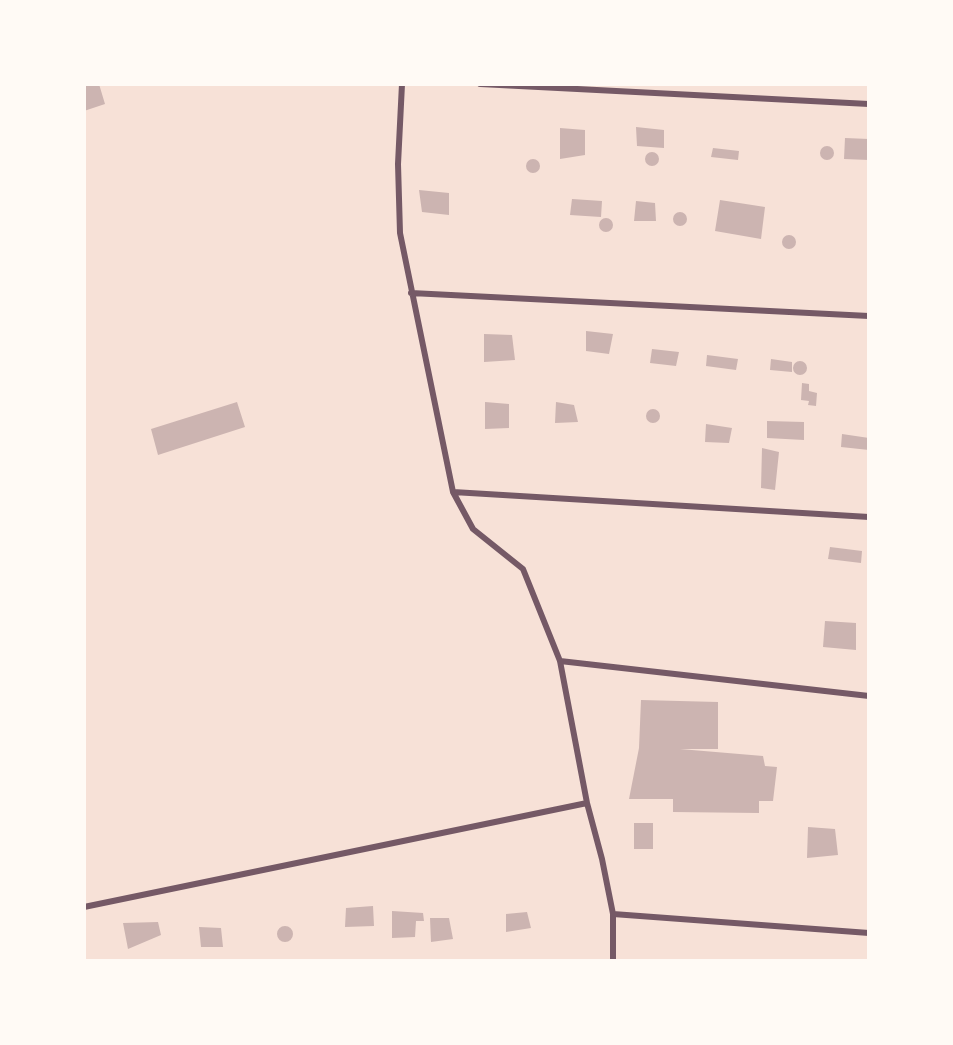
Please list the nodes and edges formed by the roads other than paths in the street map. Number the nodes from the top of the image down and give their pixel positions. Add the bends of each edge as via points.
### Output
1 (402, 84) edge
2 (480, 84) edge
3 (869, 104) edge
4 (411, 293) junction
5 (869, 316) edge
6 (453, 492) junction
7 (869, 517) edge
8 (560, 661) junction
9 (869, 696) edge
10 (587, 803) junction
11 (84, 907) edge
12 (613, 914) junction
13 (869, 933) edge
14 (613, 961) edge

1 - 4 street via 400,233
2 - 3 street
4 - 5 street
4 - 6 street
6 - 7 street
6 - 8 street via 473,529 524,569
8 - 9 street
8 - 10 street
10 - 11 street
10 - 12 street
12 - 13 street
12 - 14 street

